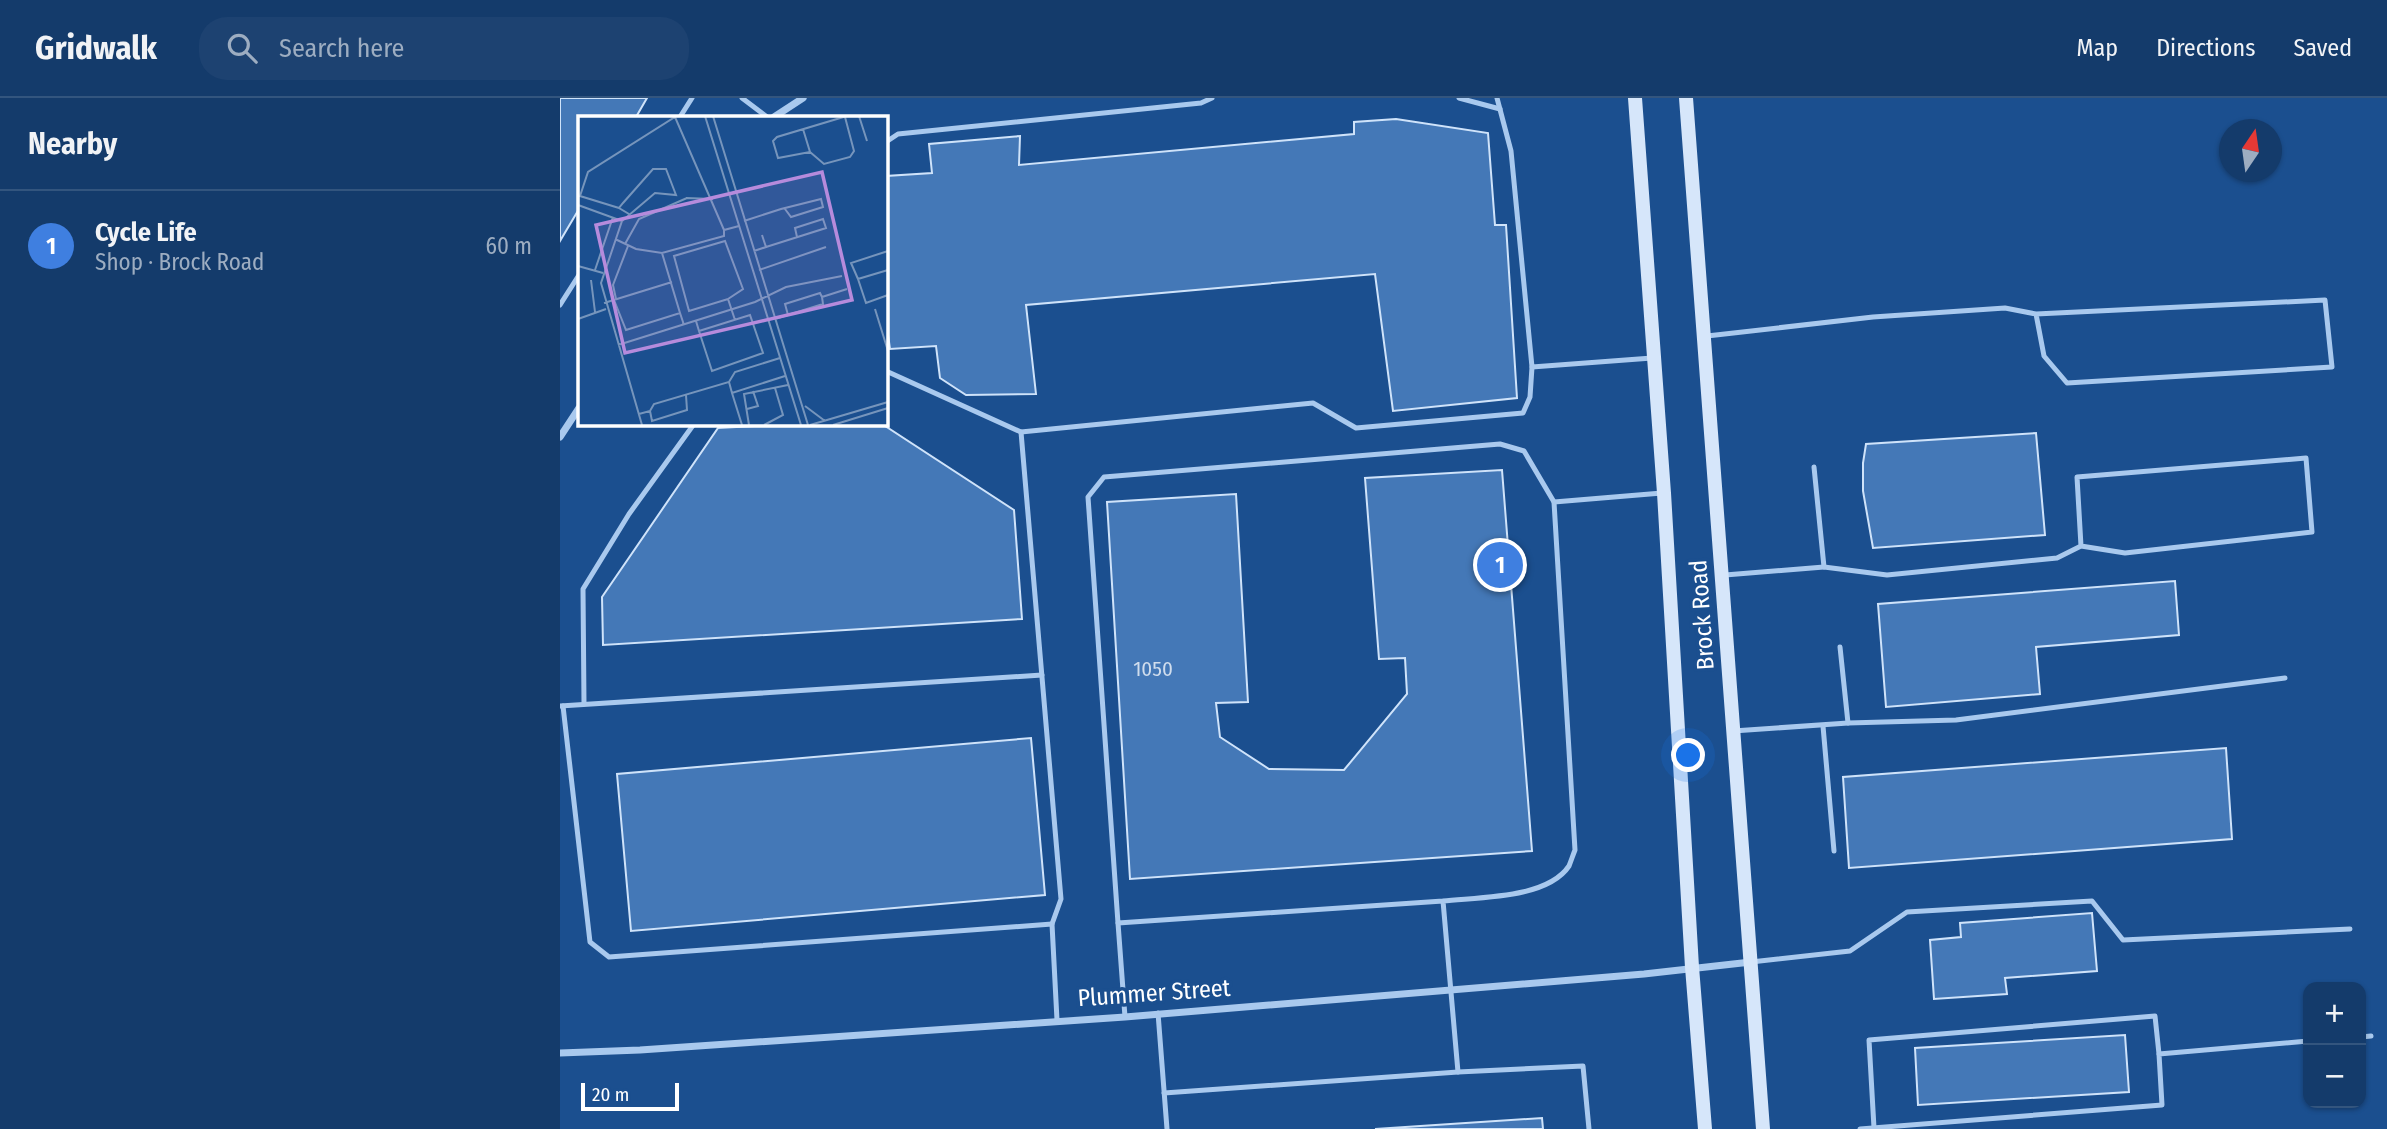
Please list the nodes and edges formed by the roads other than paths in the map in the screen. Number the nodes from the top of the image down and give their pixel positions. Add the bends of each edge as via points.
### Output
1 (692, 98) edge
2 (742, 98) edge
3 (803, 98) edge
4 (1212, 98) edge
5 (1460, 98) edge
6 (1497, 98) edge
7 (1634, 98) edge
8 (1686, 98) edge
9 (1500, 109) junction
10 (681, 116) edge
11 (767, 116) edge
12 (776, 116) edge
13 (887, 141) edge
14 (578, 277) edge
15 (560, 305) edge
16 (2036, 314) junction
17 (1704, 336) junction
18 (1654, 358) junction
19 (1532, 367) junction
20 (887, 371) edge
21 (578, 410) edge
22 (693, 425) edge
23 (1021, 432) junction
24 (560, 438) edge
25 (1814, 467) dead end
26 (1664, 493) junction
27 (1554, 502) junction
28 (2081, 546) junction
29 (1824, 567) junction
30 (1721, 575) junction
31 (1840, 647) dead end
32 (1042, 675) junction
33 (2285, 678) dead end
34 (584, 704) junction
35 (562, 706) edge
36 (1848, 723) junction
37 (1823, 726) junction
38 (1733, 731) junction
39 (1834, 851) dead end
40 (1443, 901) junction
41 (1118, 923) junction
42 (1052, 924) junction
43 (2350, 929) dead end
44 (1751, 962) junction
45 (1692, 967) junction
46 (1450, 989) junction
47 (1158, 1013) junction
48 (1125, 1017) junction
49 (1057, 1020) junction
50 (2366, 1036) edge
51 (2371, 1036) dead end
52 (2303, 1041) edge
53 (560, 1053) edge
54 (2159, 1054) junction
55 (1458, 1072) junction
56 (1164, 1093) junction
57 (1874, 1128) edge
58 (1167, 1129) edge
59 (1589, 1129) edge
60 (1705, 1129) edge
61 (1763, 1129) edge
62 (1860, 1129) edge

1 - 10 lane
2 - 11 lane
3 - 12 street
4 - 13 lane via 1200,103 898,134
5 - 9 lane
6 - 9 lane
7 - 18 main road, Brock Road
8 - 17 main road, Brock Road
9 - 19 lane via 1511,151
14 - 15 lane
16 - 16 lane via 2325,300 2332,367 2067,383 2044,356
16 - 17 lane via 2005,308
17 - 30 main road, Brock Road
18 - 19 lane
18 - 26 main road, Brock Road
19 - 23 lane via 1530,397 1523,412 1356,428 1313,403
20 - 23 lane
21 - 24 street
22 - 34 lane via 629,514 583,589
23 - 32 lane
25 - 29 lane
26 - 27 lane
26 - 45 main road, Brock Road
27 - 40 lane via 1575,850 1569,866 1530,891
27 - 41 lane via 1524,452 1500,444 1104,477 1088,497
28 - 28 lane via 2125,553 2312,532 2306,458 2077,477
28 - 29 lane via 2057,558 1887,575
29 - 30 lane
30 - 38 main road, Brock Road
31 - 36 lane
32 - 34 lane
32 - 42 lane via 1061,899
33 - 36 lane via 1956,720
34 - 35 lane
35 - 42 lane via 590,942 609,957
36 - 37 lane
37 - 38 lane
37 - 39 lane
38 - 44 main road, Brock Road
40 - 41 lane
40 - 46 lane
41 - 48 lane
42 - 49 lane
43 - 44 lane via 2123,940 2092,901 1907,912 1850,951
44 - 45 street, Plummer Street
44 - 61 main road, Brock Road
45 - 46 street, Plummer Street
45 - 60 main road, Brock Road
46 - 47 street, Plummer Street
46 - 55 lane
47 - 48 street, Plummer Street
47 - 56 lane
48 - 49 street, Plummer Street
49 - 53 street, Plummer Street
50 - 51 lane
52 - 54 lane
54 - 57 lane via 2162,1105
54 - 57 lane via 2155,1016 1869,1040
55 - 56 lane
55 - 59 lane via 1583,1066
56 - 58 lane
57 - 62 lane

